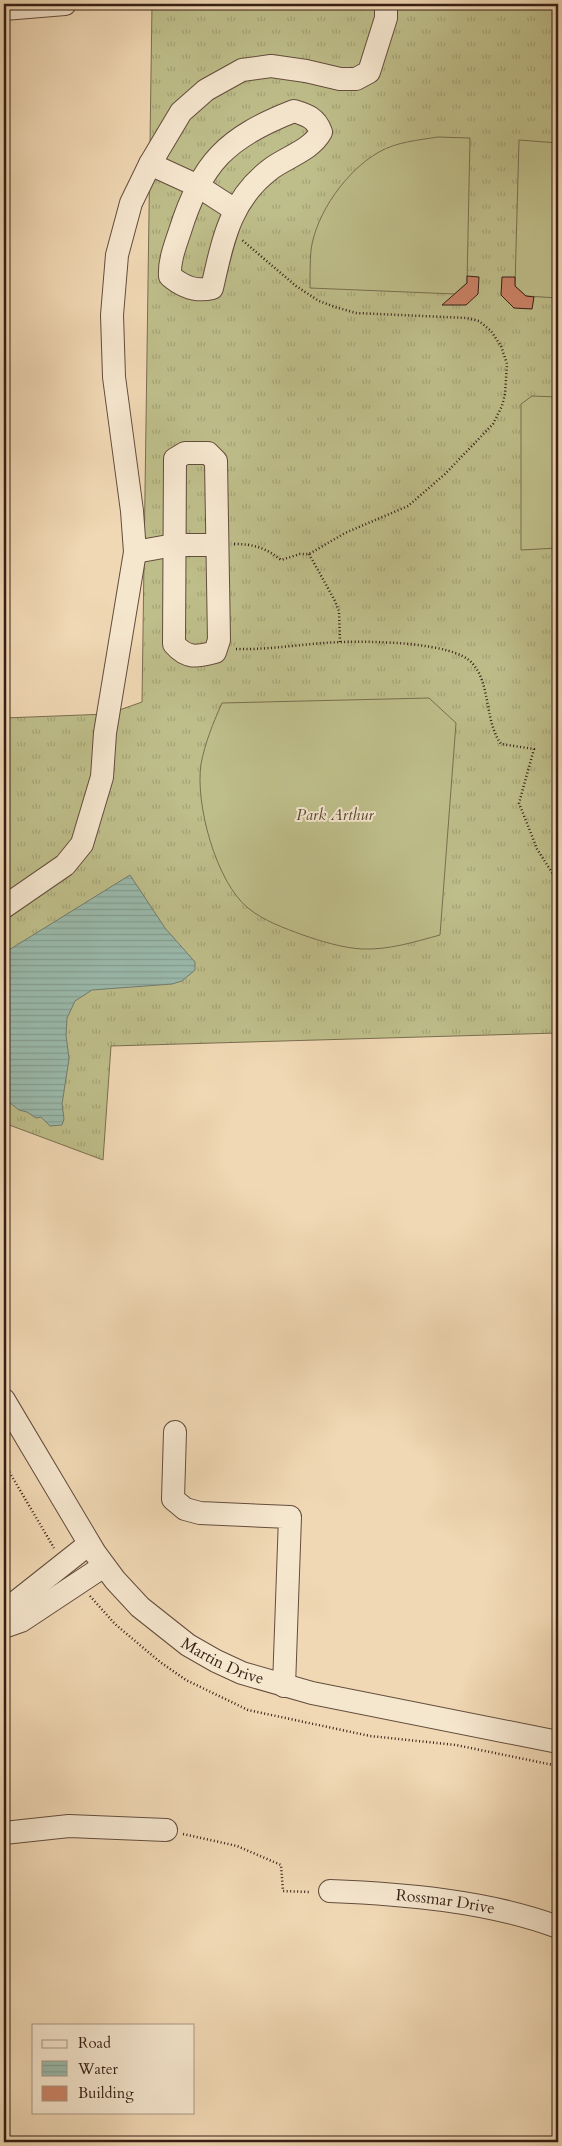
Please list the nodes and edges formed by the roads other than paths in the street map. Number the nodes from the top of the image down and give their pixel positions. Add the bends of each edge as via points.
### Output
1 (65, 4) edge
2 (386, 4) edge
3 (4, 9) edge
4 (150, 164) junction
5 (198, 186) junction
6 (235, 210) junction
7 (174, 545) junction
8 (216, 545) junction
9 (135, 552) junction
10 (4, 908) edge
11 (4, 1400) edge
12 (175, 1432) dead end
13 (89, 1544) junction
14 (104, 1566) junction
15 (4, 1627) edge
16 (284, 1686) junction
17 (558, 1742) edge
18 (166, 1830) road end
19 (4, 1833) edge
20 (330, 1891) road end
21 (558, 1927) edge

1 - 3 street
2 - 4 street via 386,18 369,72 356,79 340,79 271,66 242,70 206,90 180,112
4 - 5 street
4 - 9 street via 131,203 117,255 112,315 114,377
5 - 6 street
5 - 6 street via 169,266 170,276 180,285 201,291 212,288 224,234
5 - 6 street via 211,163 242,134 294,111 318,123 321,132 315,142 272,168 249,188
7 - 8 street
7 - 8 street via 175,458 197,452 208,453 216,460
7 - 8 street via 174,644 181,653 198,656 215,652 219,640
7 - 9 street
9 - 10 street via 105,733 102,777 82,844 65,865
11 - 13 street, Martin Drive
12 - 16 street via 173,1499 185,1509 200,1513 290,1517
13 - 14 street, Martin Drive
13 - 15 street via 17,1601
14 - 15 street via 21,1621
14 - 16 street, Martin Drive via 140,1607 188,1645 242,1673
16 - 17 street, Martin Drive
18 - 19 street via 69,1826
20 - 21 street, Rossmar Drive via 431,1898 508,1913

